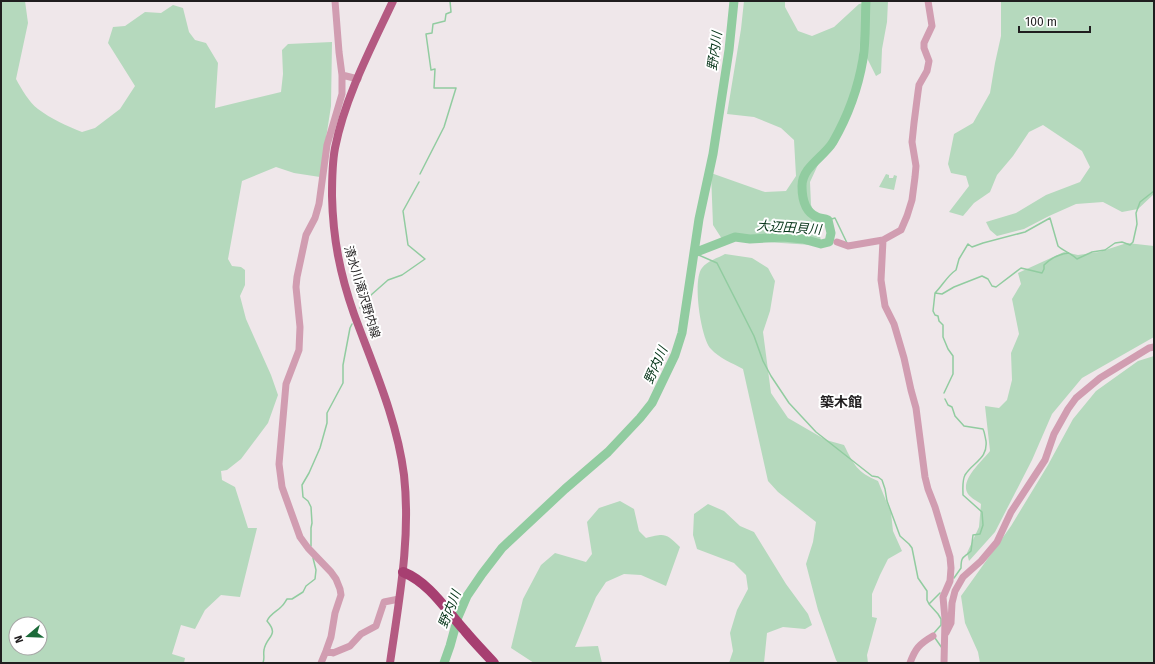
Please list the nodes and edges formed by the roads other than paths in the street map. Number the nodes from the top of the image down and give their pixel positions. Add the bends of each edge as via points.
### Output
1 (335, 1) edge
2 (392, 1) edge
3 (928, 1) edge
4 (342, 75) junction
5 (358, 79) junction
6 (883, 240) junction
7 (837, 242) dead end
8 (1154, 347) edge
9 (403, 572) junction
10 (399, 599) junction
11 (945, 634) junction
12 (933, 636) dead end
13 (326, 651) junction
14 (320, 663) edge
15 (390, 663) edge
16 (494, 663) edge
17 (910, 663) edge
18 (944, 663) edge

1 - 4 street
2 - 5 main road, 清水川滝沢野内線
3 - 6 street via 932,26 924,43 929,60 918,92 914,123 912,142 916,166 912,200 901,230
4 - 5 street
4 - 13 street via 342,94 328,146 319,204 306,235 297,277 299,350 286,384 279,464 282,487 300,537 334,576 340,589 341,596
5 - 9 main road, 清水川滝沢野内線 via 335,148 332,172 333,225 335,245 353,312 384,394 398,443 404,474 406,506
6 - 7 street via 848,246
6 - 11 street via 881,280 885,306 894,324 904,358 916,408 928,489 950,557 950,581 943,597
8 - 11 street via 1100,378 1076,398 1054,434 1045,460 1011,512 997,542 963,577 955,591 951,623
9 - 10 main road, 清水川滝沢野内線
9 - 16 highway via 420,581
10 - 13 street via 384,602 376,626 361,634 350,646 333,653
10 - 15 main road, 清水川滝沢野内線
11 - 18 street
12 - 17 street via 922,642
13 - 14 street

